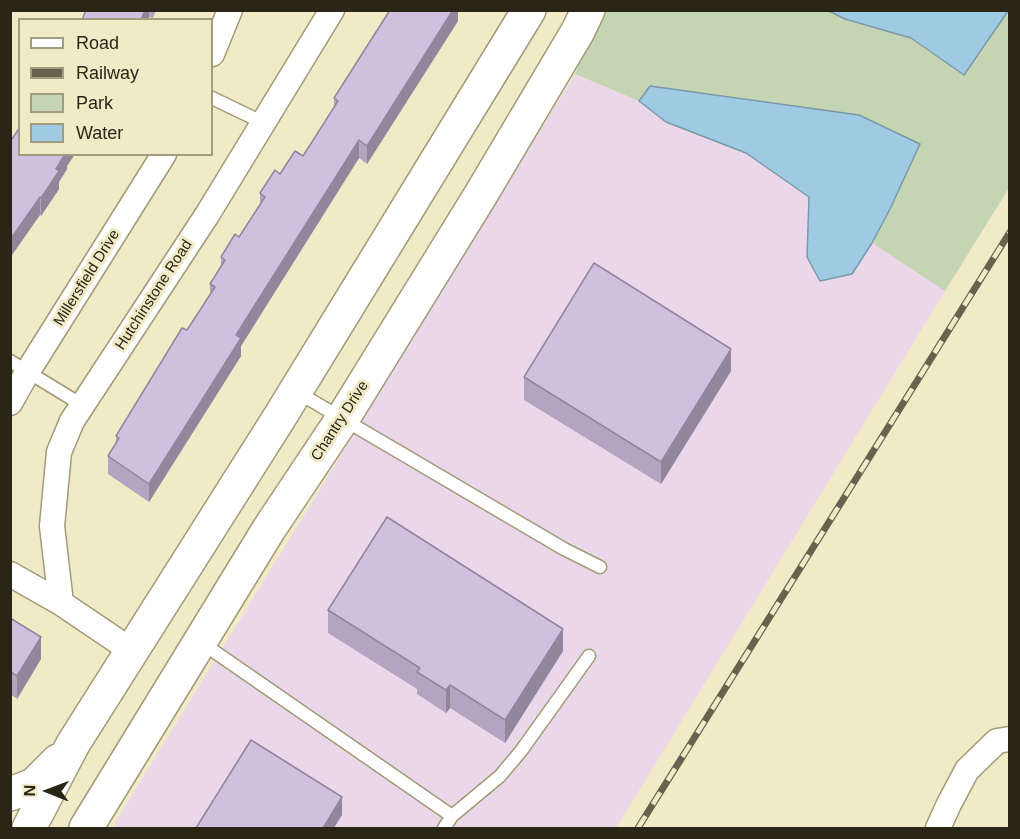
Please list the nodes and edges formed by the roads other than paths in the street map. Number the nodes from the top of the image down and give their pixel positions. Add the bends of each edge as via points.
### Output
1 (230, 10) edge
2 (332, 10) edge
3 (529, 10) edge
4 (588, 10) edge
5 (213, 52) edge
6 (213, 98) edge
7 (264, 123) junction
8 (163, 156) edge
9 (19, 366) edge
10 (296, 392) junction
11 (10, 403) edge
12 (82, 405) junction
13 (343, 418) junction
14 (600, 567) dead end
15 (10, 574) edge
16 (61, 603) junction
17 (201, 643) junction
18 (132, 651) junction
19 (589, 656) dead end
20 (1010, 739) edge
21 (74, 744) junction
22 (10, 794) edge
23 (452, 816) junction
24 (29, 828) edge
25 (87, 828) edge
26 (444, 828) edge
27 (938, 828) edge

1 - 5 street
2 - 7 street, Hutchinstone Road
3 - 10 street
4 - 13 street, Chantry Drive via 486,186
6 - 7 lane
7 - 12 street, Hutchinstone Road
8 - 9 street, Millersfield Drive
9 - 11 street, Millersfield Drive
9 - 12 lane
10 - 13 lane
10 - 18 street
12 - 16 street, Hutchinstone Road via 59,452 52,526
13 - 14 lane
13 - 17 street, Chantry Drive via 269,529
15 - 16 street
16 - 18 street
17 - 23 lane
17 - 25 street, Chantry Drive
18 - 21 street
19 - 23 lane via 500,776
20 - 27 street via 997,741 968,770
21 - 22 street via 34,785
21 - 24 street
23 - 26 lane

